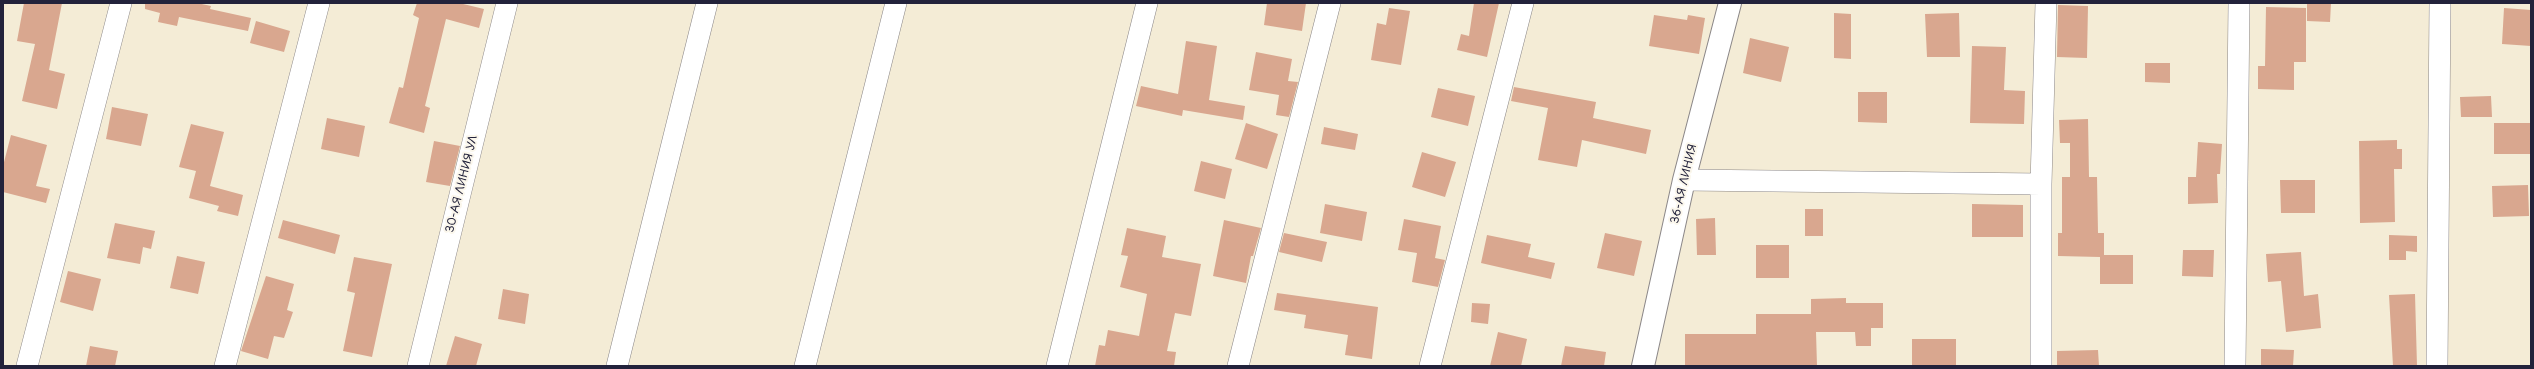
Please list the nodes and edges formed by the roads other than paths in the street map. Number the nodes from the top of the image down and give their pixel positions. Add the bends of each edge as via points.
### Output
1 (121, 3) edge
2 (319, 3) edge
3 (507, 3) edge
4 (707, 3) edge
5 (896, 3) edge
6 (1147, 3) edge
7 (1330, 3) edge
8 (1523, 3) edge
9 (1730, 3) edge
10 (2046, 3) edge
11 (2239, 3) edge
12 (2440, 3) edge
13 (1684, 180) junction
14 (2041, 184) junction
15 (27, 366) edge
16 (225, 366) edge
17 (418, 366) edge
18 (617, 366) edge
19 (805, 366) edge
20 (1057, 366) edge
21 (1238, 366) edge
22 (1430, 366) edge
23 (1643, 366) edge
24 (2041, 366) edge
25 (2235, 366) edge
26 (2437, 366) edge

1 - 15 street
2 - 16 street
3 - 17 street, 30-АЯ ЛИНИЯ УЛ
4 - 18 street
5 - 19 street
6 - 20 street
7 - 21 street
8 - 22 street
9 - 13 street, 36-АЯ ЛИНИЯ
10 - 14 street
11 - 25 street
12 - 26 street
13 - 14 street
13 - 23 street, 36-АЯ ЛИНИЯ
14 - 24 street

